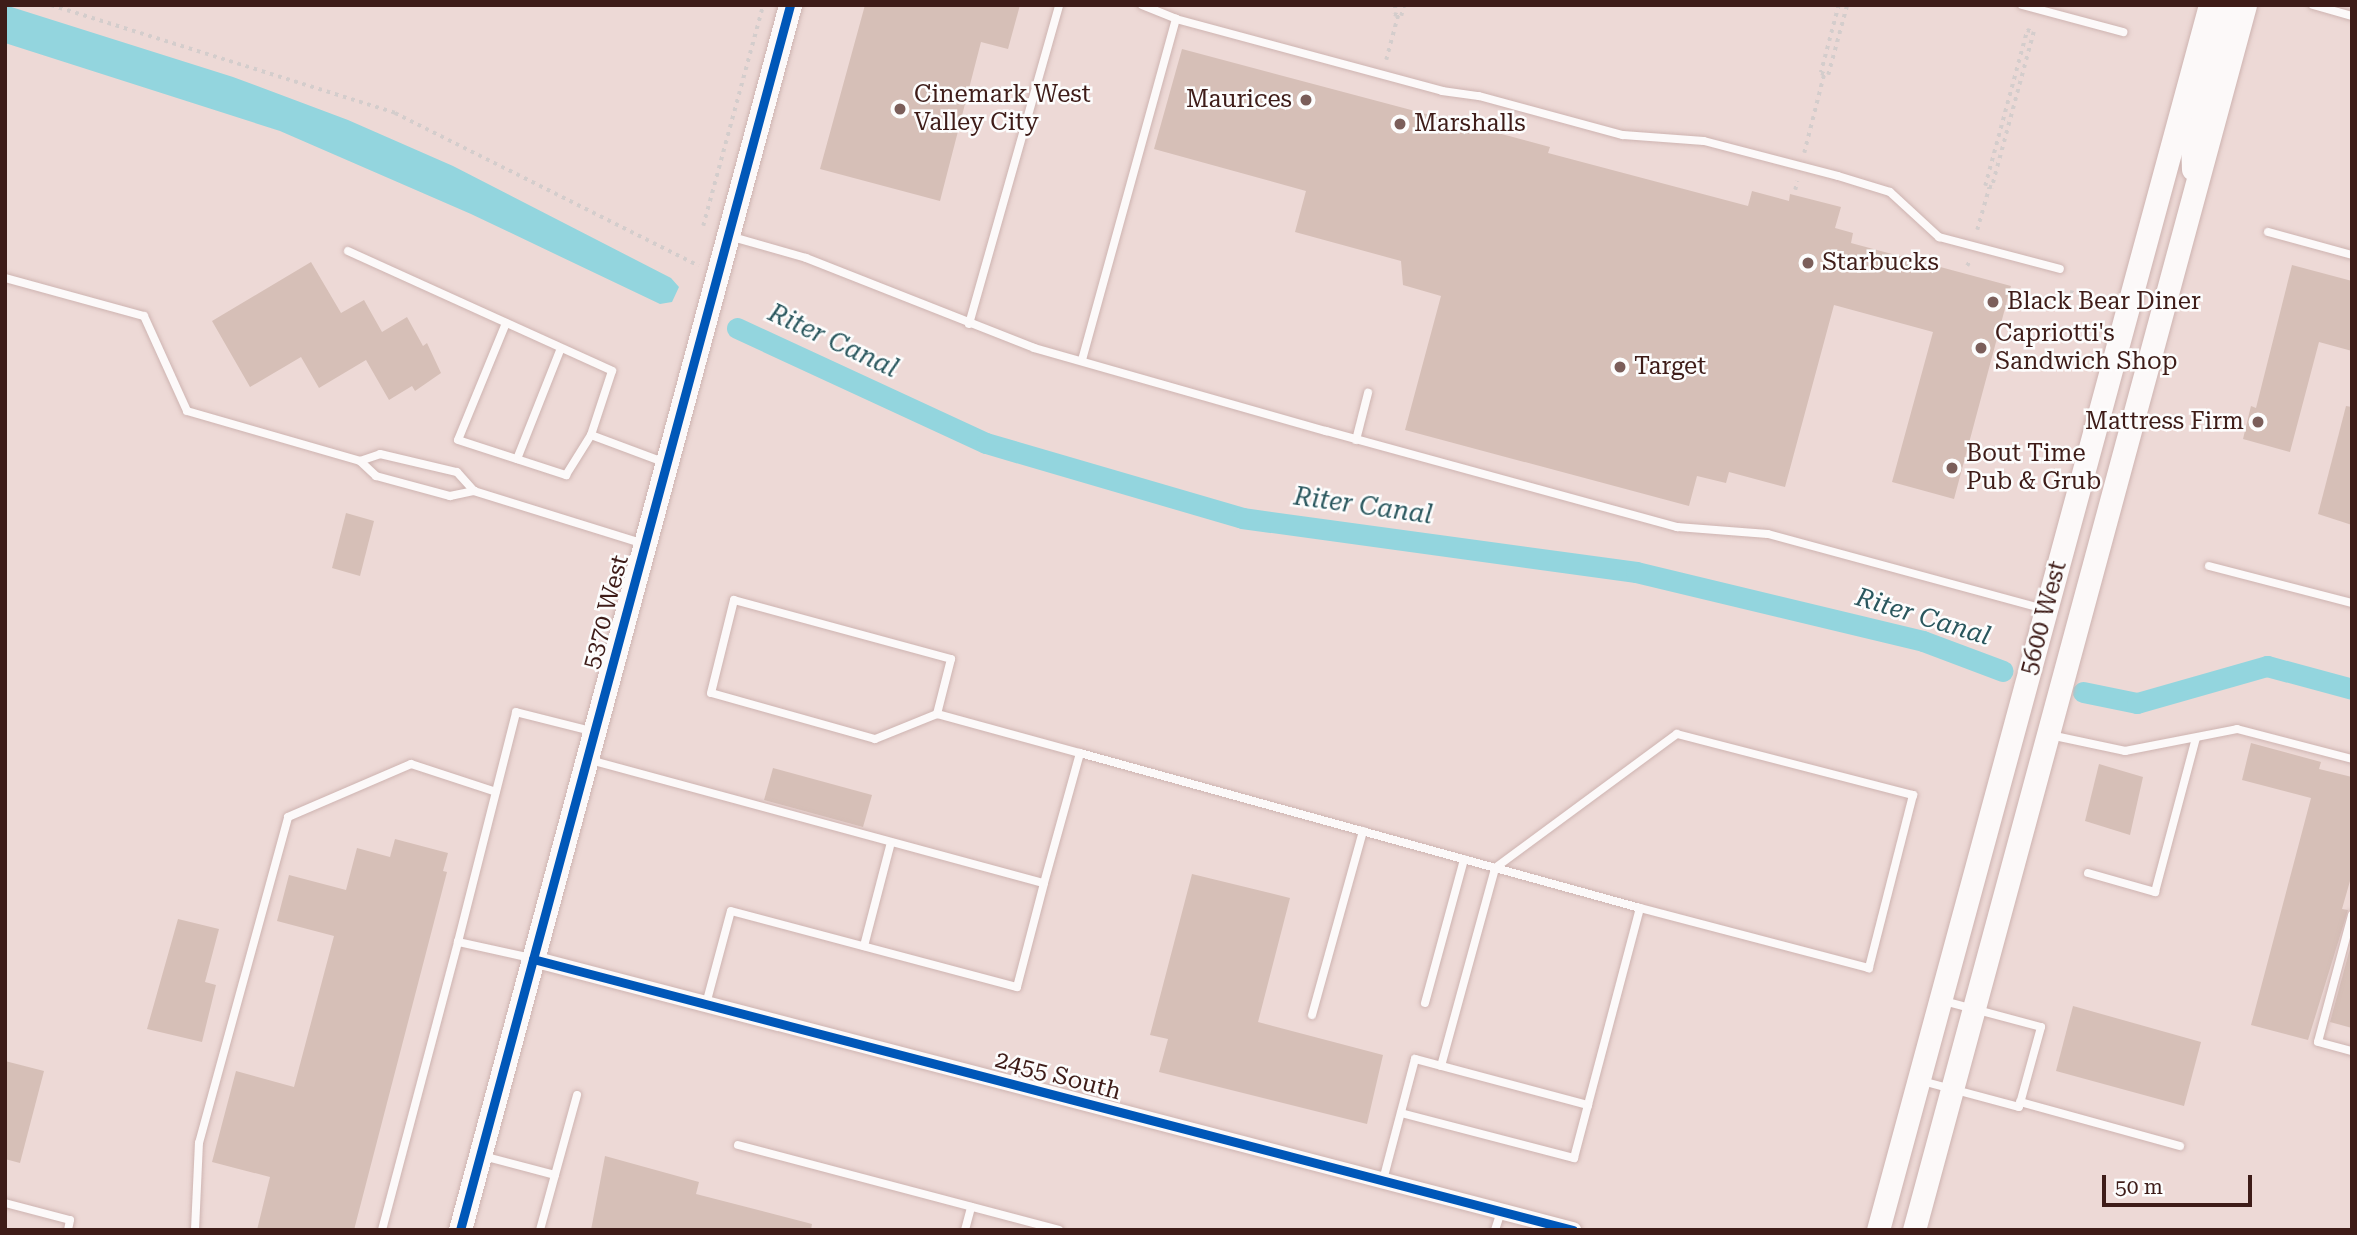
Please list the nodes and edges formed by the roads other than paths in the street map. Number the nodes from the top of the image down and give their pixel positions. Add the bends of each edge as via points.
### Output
1 (790, 5) edge
2 (1059, 5) edge
3 (1142, 5) edge
4 (2022, 5) edge
5 (2210, 5) edge
6 (2227, 5) edge
7 (2245, 5) edge
8 (2313, 5) edge
9 (2352, 16) edge
10 (1175, 19) junction
11 (2123, 32) dead end
12 (2196, 186) junction
13 (2268, 232) dead end
14 (727, 235) junction
15 (348, 251) dead end
16 (2352, 254) edge
17 (2060, 269) dead end
18 (5, 278) edge
19 (506, 323) junction
20 (969, 324) junction
21 (561, 348) junction
22 (1082, 360) junction
23 (1368, 393) dead end
24 (592, 435) junction
25 (1356, 440) junction
26 (517, 458) junction
27 (360, 461) junction
28 (666, 463) junction
29 (474, 491) junction
30 (644, 544) junction
31 (2209, 566) dead end
32 (2352, 603) edge
33 (2047, 610) junction
34 (937, 714) junction
35 (594, 731) junction
36 (2047, 734) junction
37 (2196, 738) junction
38 (1080, 753) junction
39 (586, 759) junction
40 (2352, 759) edge
41 (496, 792) junction
42 (1363, 831) junction
43 (891, 842) junction
44 (1464, 859) junction
45 (1495, 868) junction
46 (2088, 873) dead end
47 (1044, 883) junction
48 (1640, 908) junction
49 (2352, 915) edge
50 (458, 942) junction
51 (864, 946) junction
52 (533, 959) junction
53 (1941, 1000) junction
54 (1425, 1003) dead end
55 (706, 1004) junction
56 (1973, 1009) junction
57 (1312, 1015) dead end
58 (2352, 1051) edge
59 (1441, 1066) junction
60 (1919, 1080) junction
61 (1952, 1089) junction
62 (577, 1095) dead end
63 (2020, 1102) junction
64 (1588, 1105) junction
65 (1401, 1113) junction
66 (738, 1144) dead end
67 (2180, 1146) dead end
68 (480, 1155) junction
69 (555, 1175) junction
70 (1383, 1180) junction
71 (5, 1203) edge
72 (971, 1207) junction
73 (1501, 1211) junction
74 (68, 1230) edge
75 (195, 1230) edge
76 (382, 1230) edge
77 (460, 1230) edge
78 (540, 1230) edge
79 (965, 1230) edge
80 (1059, 1230) edge
81 (1495, 1230) edge
82 (1573, 1230) edge
83 (1878, 1230) edge
84 (1914, 1230) edge

1 - 14 main road, 5370 West
2 - 20 lane
3 - 10 lane
4 - 11 lane
5 - 33 main road, 5600 West
6 - 12 main road via 2193,135
7 - 12 main road, 5600 West
8 - 9 lane
10 - 17 lane via 1623,135 1704,141 1838,176 1890,191 1939,237
10 - 22 lane
12 - 36 main road, 5600 West
13 - 16 lane
14 - 20 lane via 806,258
14 - 28 main road, 5370 West
15 - 19 lane
18 - 27 lane via 144,316 187,411
19 - 21 lane
19 - 26 lane via 458,439
20 - 22 lane
21 - 24 lane via 612,371
21 - 26 lane
22 - 25 lane
23 - 25 lane
24 - 26 lane via 566,475
24 - 28 lane
25 - 33 lane via 1676,527 1768,534
27 - 29 lane via 376,476 450,496
27 - 29 lane via 380,454 457,472
28 - 30 main road, 5370 West
29 - 30 lane
30 - 35 main road, 5370 West
31 - 32 lane
33 - 53 main road, 5600 West
34 - 34 lane via 951,659 734,600 711,693 875,738
34 - 38 lane
35 - 39 main road, 5370 West
35 - 41 lane via 516,712
36 - 37 lane via 2124,751
36 - 56 main road, 5600 West
37 - 40 lane via 2237,729
37 - 46 lane via 2155,892
38 - 42 lane
38 - 47 lane
39 - 43 lane
39 - 52 main road, 5370 West
41 - 50 lane
41 - 75 lane via 411,764 288,817 199,1143
42 - 44 lane
42 - 57 lane
43 - 47 lane
43 - 51 lane
44 - 45 lane
44 - 54 lane
45 - 48 lane
45 - 48 lane via 1677,734 1913,795 1869,968
45 - 59 lane
47 - 51 lane via 1017,987
48 - 64 lane
49 - 58 lane via 2318,1042
50 - 52 lane
50 - 76 lane
51 - 55 lane via 731,911
52 - 55 street, 2455 South
52 - 68 main road, 5370 West
53 - 56 lane
53 - 60 main road, 5600 West
55 - 70 street, 2455 South
56 - 61 main road, 5600 West
56 - 63 lane via 2041,1027
59 - 64 lane
59 - 65 lane via 1415,1059
60 - 61 lane
60 - 83 main road, 5600 West
61 - 63 lane via 2019,1107
61 - 84 main road, 5600 West
62 - 69 lane
63 - 67 lane
64 - 65 lane via 1574,1158
65 - 70 lane
66 - 72 lane
68 - 69 lane
68 - 77 main road, 5370 West
69 - 78 lane
70 - 73 street, 2455 South
71 - 74 lane via 70,1220
72 - 79 lane
72 - 80 lane
73 - 81 lane
73 - 82 street, 2455 South

